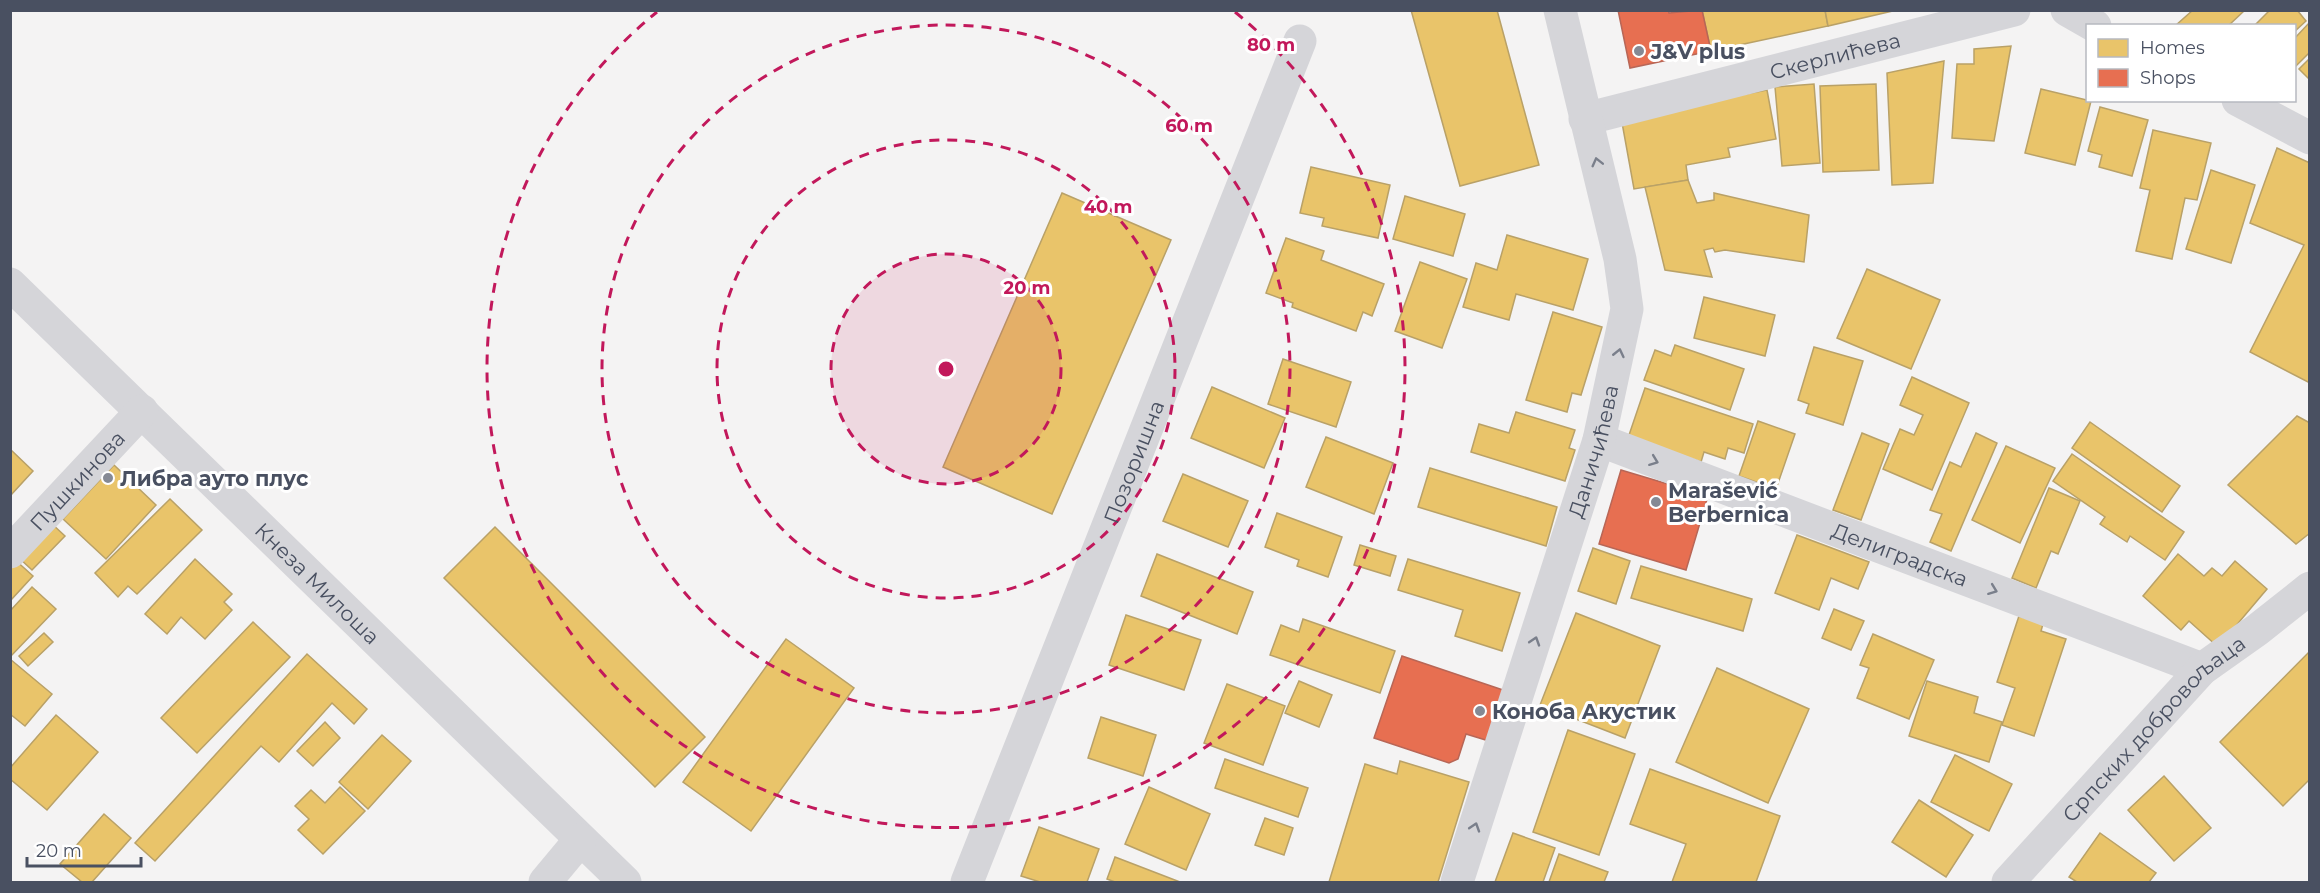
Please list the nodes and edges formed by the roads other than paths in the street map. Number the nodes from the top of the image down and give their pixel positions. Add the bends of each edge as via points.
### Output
1 (1560, 10) edge
2 (2014, 10) edge
3 (2067, 10) edge
4 (2092, 24) edge
5 (1300, 41) dead end
6 (2242, 102) edge
7 (1585, 118) junction
8 (2310, 138) edge
9 (10, 284) edge
10 (142, 411) junction
11 (1599, 440) junction
12 (10, 552) edge
13 (2310, 588) edge
14 (2202, 669) junction
15 (580, 840) junction
16 (545, 882) edge
17 (625, 882) edge
18 (967, 882) edge
19 (1457, 882) edge
20 (2008, 882) edge

1 - 7 street, Даничићева
2 - 7 street, Скерлићева
3 - 4 street
5 - 18 street, Позоришна
6 - 8 street
11 -> 7 street, Даничићева via 1627,309 1620,259
9 - 10 street, Кнеза Милоша
10 - 12 street, Пушкинова
10 - 15 street, Кнеза Милоша
11 -> 14 street, Делиградска
19 -> 11 street, Даничићева
13 - 14 street, Српских добровољаца
14 - 20 street, Српских добровољаца
15 - 16 street
15 - 17 street, Кнеза Милоша

